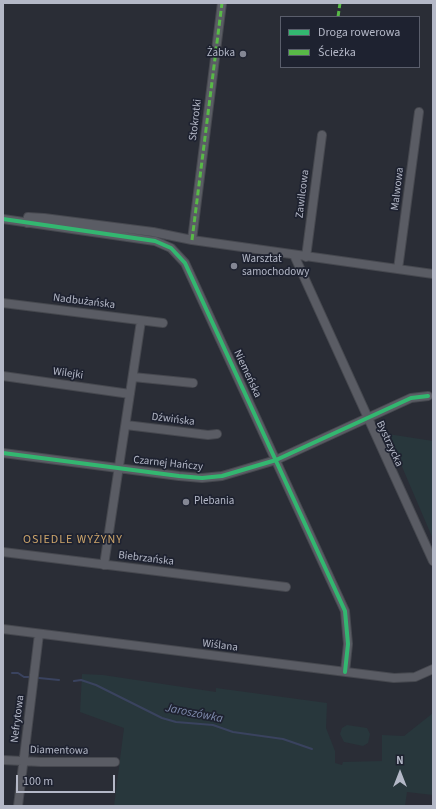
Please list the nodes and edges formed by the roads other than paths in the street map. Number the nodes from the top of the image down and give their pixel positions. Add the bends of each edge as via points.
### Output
1 (222, 3) edge
2 (419, 112) dead end
3 (322, 135) dead end
4 (3, 219) edge
5 (27, 223) junction
6 (192, 240) junction
7 (294, 255) junction
8 (306, 256) junction
9 (398, 269) junction
10 (433, 274) edge
11 (3, 303) edge
12 (142, 321) junction
13 (163, 323) dead end
14 (3, 376) edge
15 (133, 377) junction
16 (193, 383) dead end
17 (130, 394) junction
18 (428, 396) dead end
19 (368, 419) junction
20 (126, 425) junction
21 (217, 434) dead end
22 (3, 453) edge
23 (276, 460) junction
24 (119, 468) junction
25 (3, 552) edge
26 (433, 561) edge
27 (104, 565) junction
28 (286, 586) dead end
29 (3, 629) edge
30 (39, 634) junction
31 (433, 669) edge
32 (345, 672) junction
33 (3, 760) edge
34 (23, 761) junction
35 (115, 762) dead end
36 (18, 806) edge

1 - 6 street, Stokrotki
2 - 9 street, Malwowa
3 - 8 street, Zawilcowa
4 - 5 street, Niemeńska
5 - 6 street, Niemeńska via 28,218 44,218 153,232
5 - 23 street, Niemeńska via 149,239 160,242 177,253 187,267
6 - 7 street, Niemeńska
7 - 8 street, Niemeńska
7 - 19 street, Bystrzycka
8 - 9 street, Niemeńska
9 - 10 street, Niemeńska
11 - 12 street, Nadbużańska
12 - 13 street, Nadbużańska
12 - 15 street
14 - 17 street, Wilejki
15 - 16 street
15 - 17 street
17 - 20 street
18 - 19 street, Czarnej Hańczy via 411,398
19 - 23 street, Czarnej Hańczy
19 - 26 street, Bystrzycka
20 - 21 street, Dźwińska
20 - 24 street
22 - 24 street, Czarnej Hańczy
23 - 24 street, Czarnej Hańczy via 237,473 209,478
23 - 32 street, Niemeńska via 345,611 348,644
24 - 27 street
25 - 27 street, Biebrzańska
27 - 28 street, Biebrzańska
29 - 30 street, Wiślana
30 - 32 street, Wiślana
30 - 34 street, Nefrytowa
31 - 32 street, Wiślana via 421,675 403,678
33 - 34 street, Diamentowa
34 - 35 street, Diamentowa
34 - 36 street, Nefrytowa

